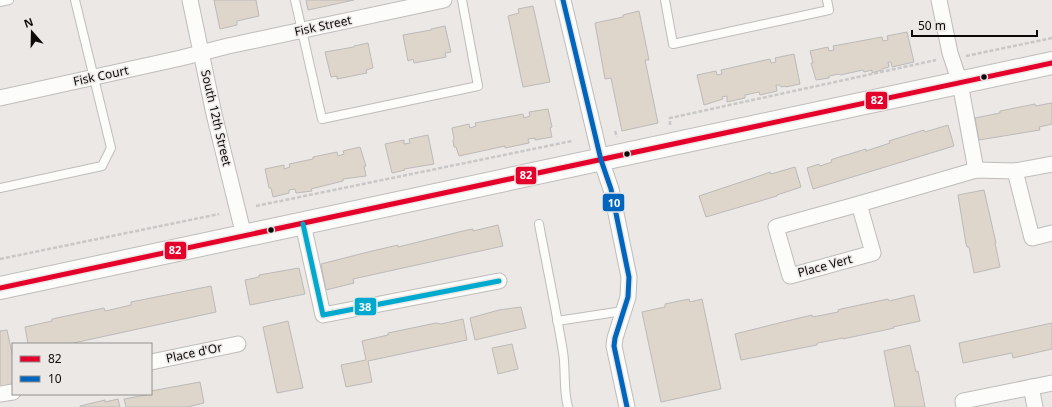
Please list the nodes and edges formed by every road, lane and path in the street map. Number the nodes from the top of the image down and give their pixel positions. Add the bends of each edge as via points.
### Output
1 (9, 0) edge
2 (75, 0) edge
3 (190, 0) edge
4 (295, 0) edge
5 (444, 0) edge
6 (462, 0) edge
7 (563, 0) edge
8 (665, 0) edge
9 (828, 0) edge
10 (939, 0) edge
11 (0, 2) edge
12 (301, 31) junction
13 (1052, 38) edge
14 (201, 54) junction
15 (952, 57) junction
16 (1052, 63) edge
17 (94, 78) junction
18 (960, 83) junction
19 (0, 98) edge
20 (663, 126) dead end
21 (615, 131) dead end
22 (625, 136) dead end
23 (572, 141) dead end
24 (601, 160) junction
25 (1052, 164) edge
26 (976, 170) junction
27 (1015, 171) junction
28 (0, 188) edge
29 (859, 204) junction
30 (256, 206) dead end
31 (219, 214) dead end
32 (303, 224) junction
33 (538, 224) dead end
34 (1052, 233) edge
35 (244, 236) junction
36 (0, 259) edge
37 (498, 281) dead end
38 (0, 288) edge
39 (623, 311) junction
40 (557, 321) junction
41 (238, 344) dead end
42 (152, 362) edge
43 (1052, 383) edge
44 (1031, 387) junction
45 (12, 392) edge
46 (0, 394) edge
47 (567, 403) edge
48 (560, 407) edge
49 (627, 407) edge
50 (964, 407) edge
51 (1035, 407) edge

1 - 11 lane
2 - 17 lane
3 - 14 street, South 12th Street
4 - 12 lane
5 - 12 street, Fisk Street
6 - 12 lane via 478,86 322,119
7 - 24 street
8 - 9 lane via 673,44 829,10
10 - 15 street
12 - 14 street, Fisk Street
13 - 15 path
14 - 17 street, Fisk Court
14 - 35 street, South 12th Street
15 - 18 street
15 - 20 path via 670,118 671,124
16 - 18 main road
17 - 19 street, Fisk Court
17 - 28 lane via 111,148 102,166
18 - 24 main road
18 - 26 street
21 - 22 path via 617,138
23 - 30 path
24 - 32 main road
24 - 39 street via 611,189 629,277 628,297
25 - 27 street, Place Vert
26 - 27 street, Place Vert
26 - 29 street, Place Vert
27 - 34 street via 1032,238
29 - 29 street, Place Vert via 873,253 790,276 776,227
31 - 36 path
32 - 35 main road
32 - 37 street via 322,315
33 - 40 lane
35 - 38 main road
39 - 40 lane
39 - 49 street via 614,346
40 - 47 lane via 564,353
41 - 42 street, Place d'Or
43 - 44 street
44 - 50 street via 963,401
44 - 51 street
45 - 46 street
47 - 48 lane

